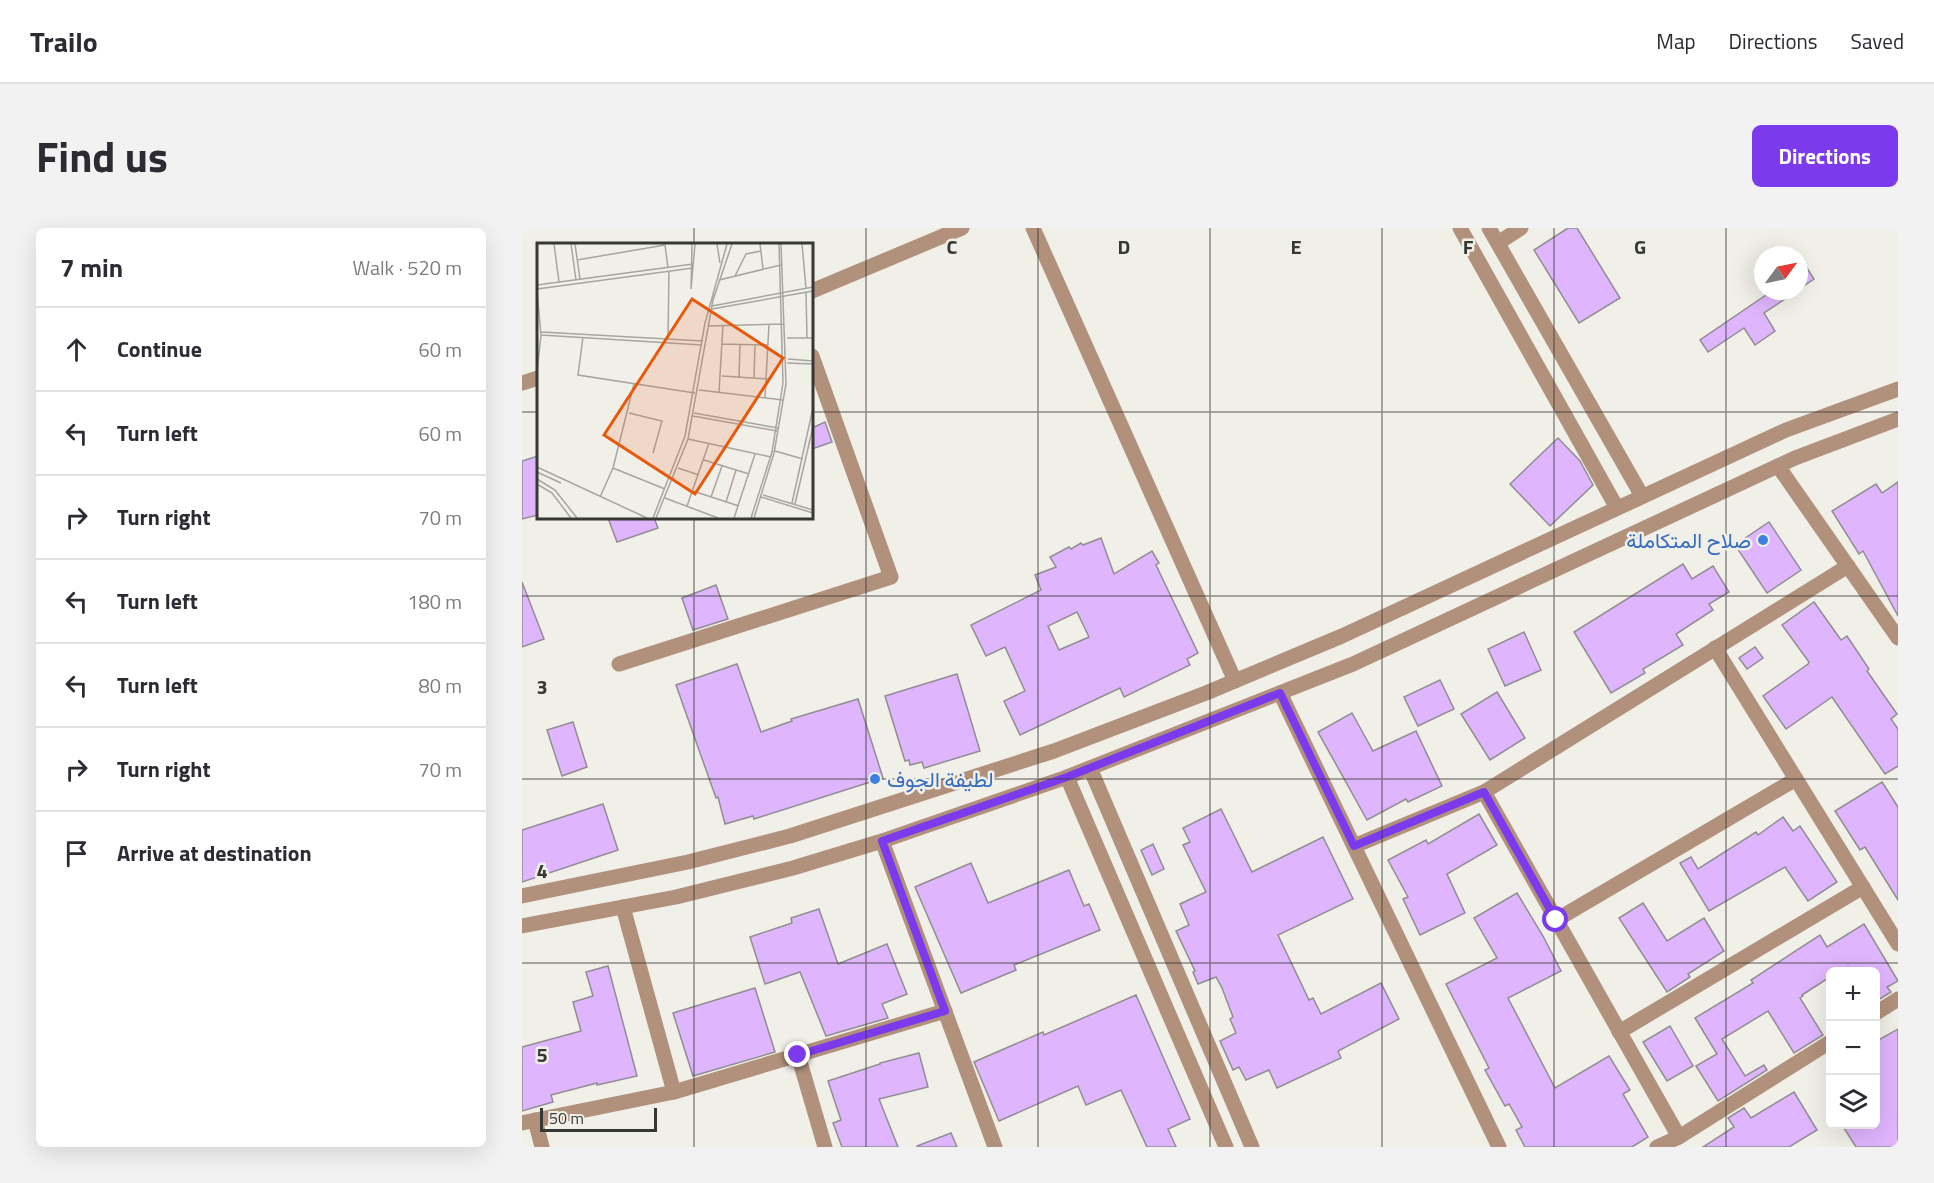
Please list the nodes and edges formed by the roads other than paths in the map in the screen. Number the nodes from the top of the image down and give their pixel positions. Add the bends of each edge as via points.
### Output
1 (962, 228) edge
2 (1034, 228) edge
3 (1460, 228) edge
4 (1489, 228) edge
5 (1521, 228) edge
6 (1498, 243) junction
7 (813, 291) edge
8 (813, 359) edge
9 (537, 378) edge
10 (522, 383) edge
11 (1898, 389) edge
12 (1898, 419) edge
13 (1779, 466) junction
14 (1642, 496) junction
15 (1617, 508) junction
16 (1848, 566) junction
17 (1898, 638) edge
18 (1715, 648) junction
19 (619, 664) dead end
20 (1235, 681) junction
21 (1280, 693) junction
22 (1090, 768) junction
23 (1067, 777) junction
24 (1796, 779) junction
25 (1484, 792) junction
26 (882, 841) junction
27 (1354, 846) junction
28 (1863, 887) junction
29 (522, 896) edge
30 (623, 907) junction
31 (1556, 920) junction
32 (522, 926) edge
33 (1898, 944) edge
34 (1898, 999) edge
35 (1880, 1010) edge
36 (945, 1011) junction
37 (1619, 1032) junction
38 (1826, 1045) edge
39 (798, 1055) junction
40 (674, 1092) junction
41 (529, 1122) edge
42 (1679, 1137) junction
43 (542, 1147) edge
44 (825, 1147) edge
45 (995, 1147) edge
46 (1226, 1147) edge
47 (1252, 1147) edge
48 (1498, 1147) edge
49 (1658, 1147) edge

1 - 7 street
2 - 20 street
3 - 15 street
4 - 6 street
5 - 6 street
6 - 14 street
8 - 19 street via 891,577
9 - 10 street
11 - 14 street via 1786,430
12 - 13 street
13 - 16 street
13 - 21 street via 1353,664
14 - 15 street
15 - 20 street via 1342,636
16 - 17 street
16 - 18 street
18 - 24 street
18 - 25 street
20 - 29 street via 1054,751 790,836 688,862
21 - 22 street
21 - 27 street
22 - 23 street
22 - 47 street
23 - 26 street
23 - 46 street
24 - 28 street
24 - 31 street
25 - 27 street
25 - 31 street
26 - 30 street via 793,868
26 - 36 street
27 - 48 street
28 - 33 street
28 - 37 street
30 - 32 street
30 - 40 street
31 - 37 street
34 - 35 street
36 - 39 street
36 - 45 street
37 - 42 street
38 - 42 street
39 - 40 street
39 - 44 street
40 - 41 street
41 - 43 street
42 - 49 street

